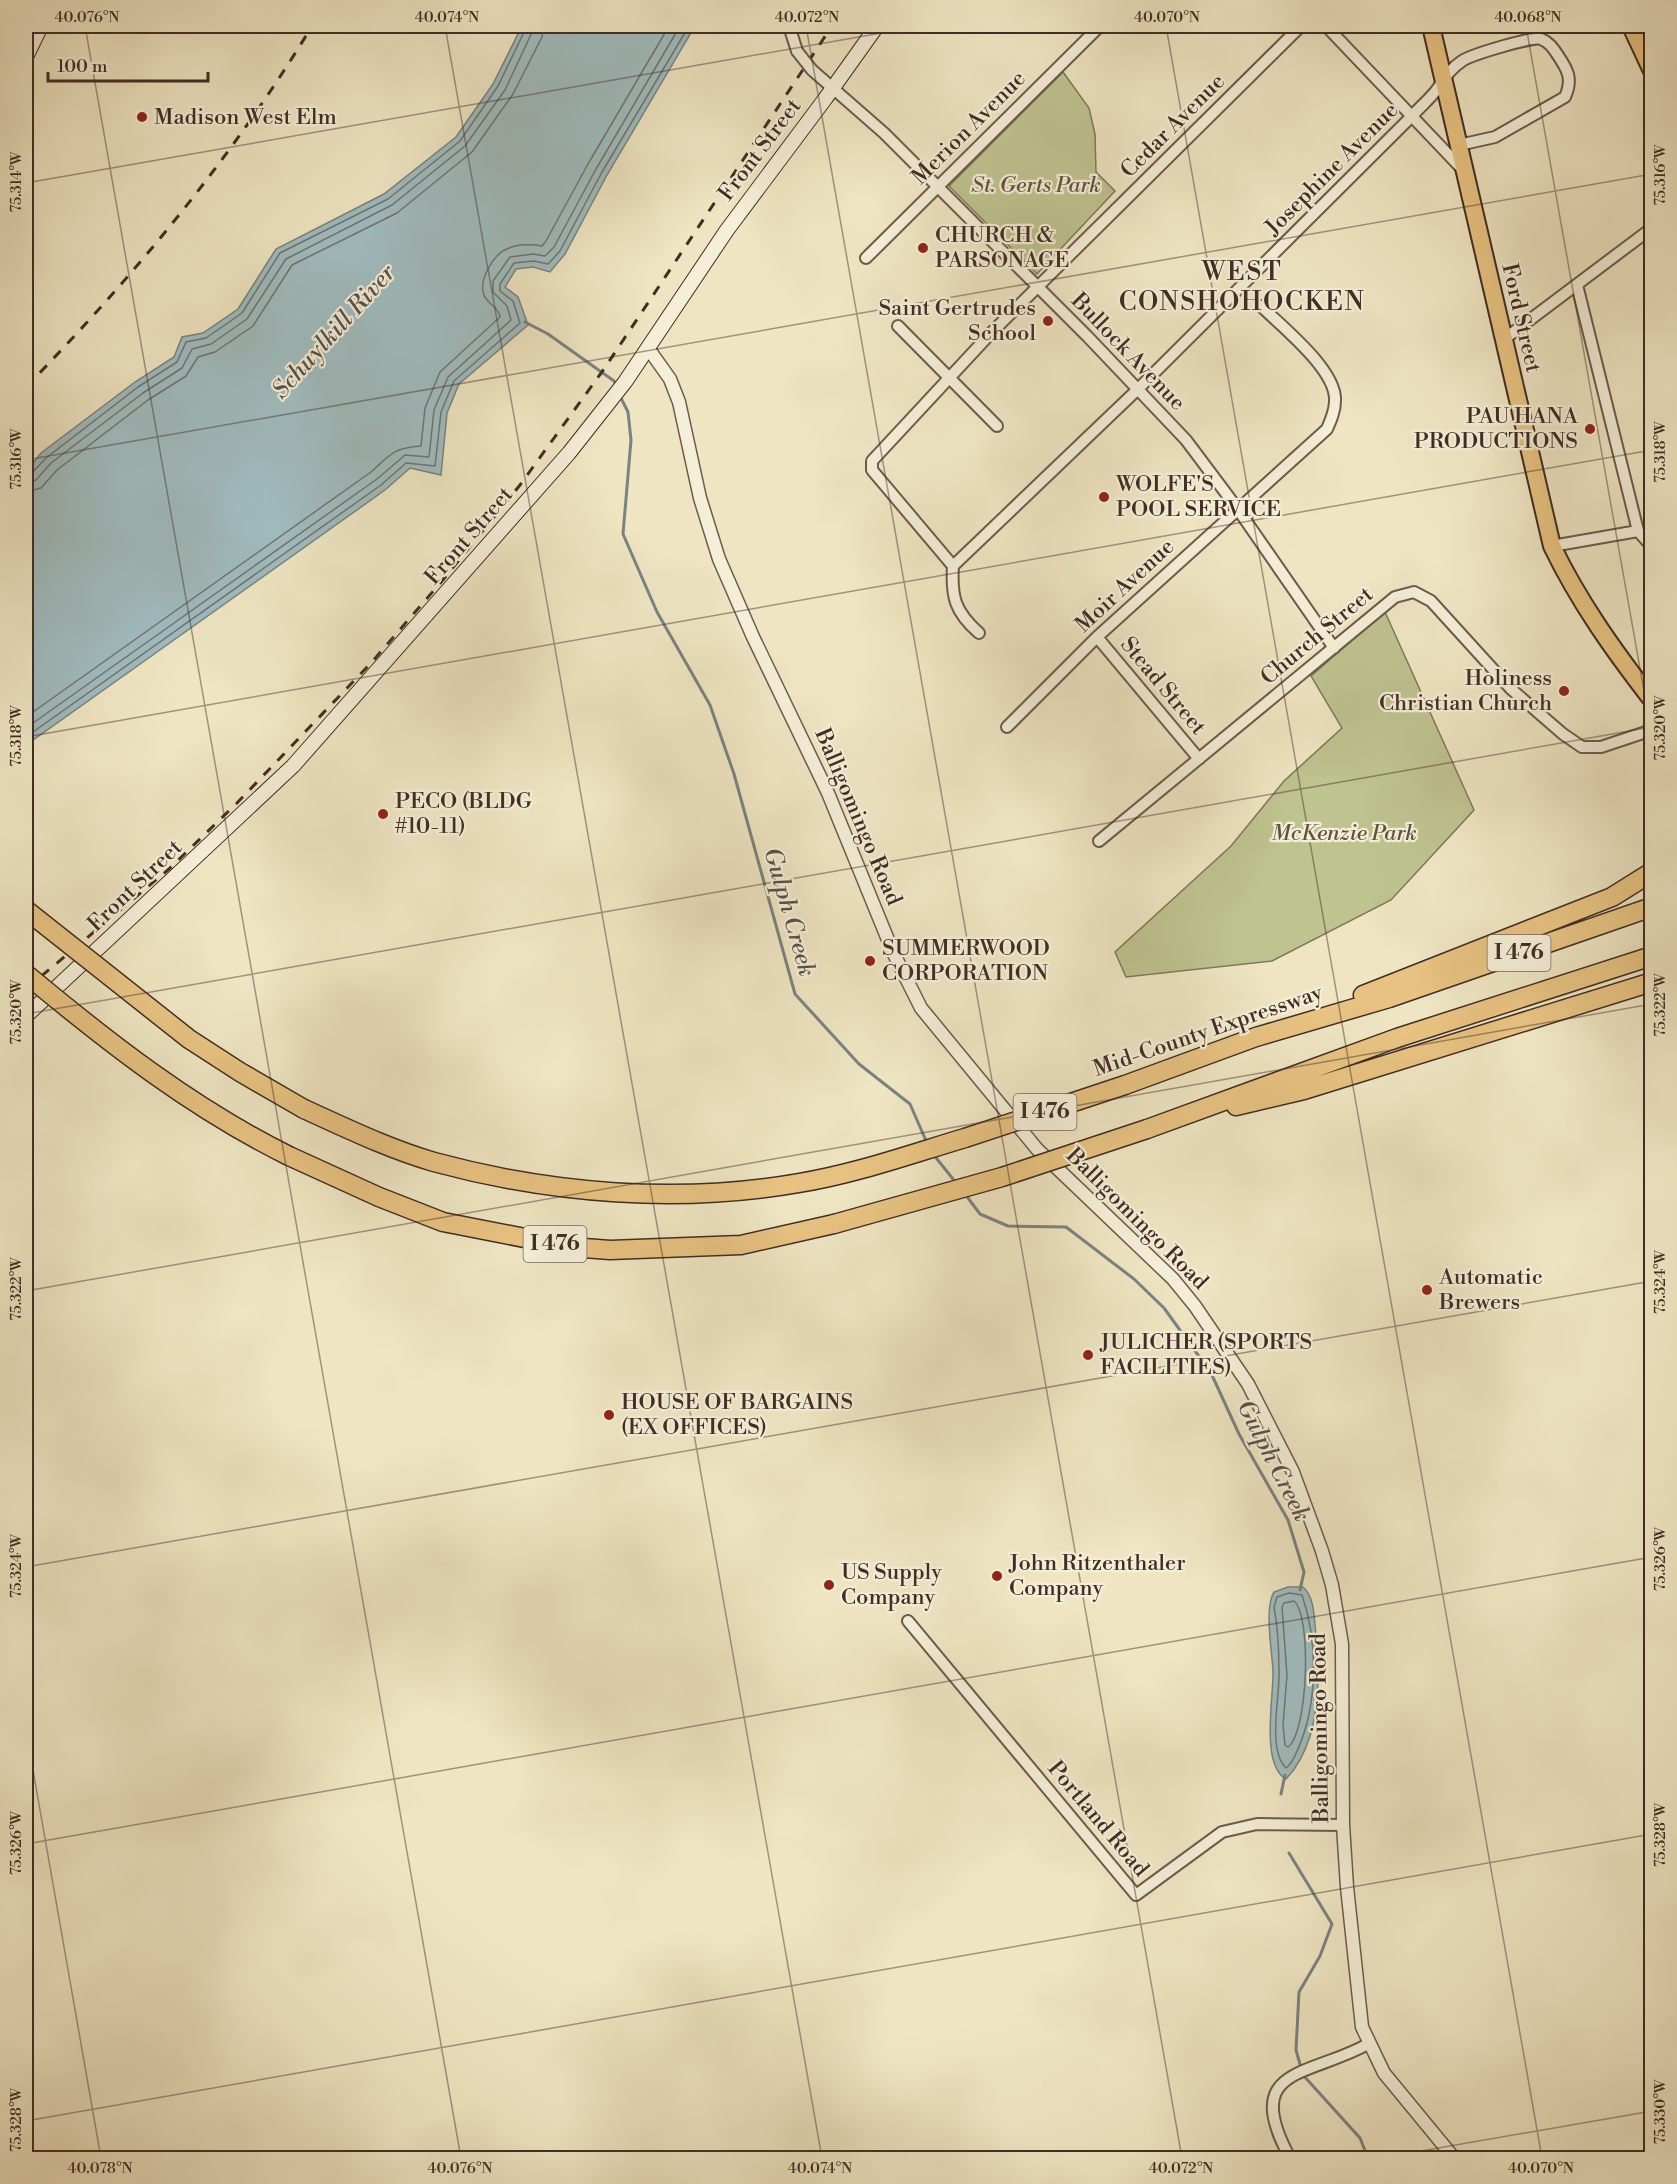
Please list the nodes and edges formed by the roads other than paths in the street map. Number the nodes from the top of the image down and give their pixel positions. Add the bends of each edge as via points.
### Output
1 (41, 26) edge
2 (789, 26) edge
3 (877, 26) edge
4 (1100, 26) edge
5 (1301, 26) edge
6 (1326, 26) edge
7 (1431, 26) edge
8 (1618, 26) edge
9 (1631, 26) edge
10 (1642, 54) junction
11 (26, 57) edge
12 (1652, 71) edge
13 (1444, 75) junction
14 (833, 88) junction
15 (1412, 116) junction
16 (1459, 145) junction
17 (1466, 173) junction
18 (938, 187) junction
19 (1652, 228) edge
20 (866, 258) dead end
21 (1577, 285) junction
22 (1039, 288) junction
23 (1261, 306) dead end
24 (898, 326) dead end
25 (1503, 340) junction
26 (648, 348) junction
27 (949, 375) junction
28 (1138, 389) junction
29 (997, 426) dead end
30 (1237, 508) junction
31 (1638, 531) junction
32 (1552, 546) junction
33 (1652, 548) edge
34 (953, 566) junction
35 (979, 633) dead end
36 (1097, 637) junction
37 (1334, 648) junction
38 (1652, 700) edge
39 (1006, 727) dead end
40 (1652, 730) edge
41 (1199, 759) junction
42 (1099, 842) dead end
43 (1652, 872) edge
44 (1652, 907) edge
45 (26, 910) edge
46 (1652, 956) edge
47 (26, 974) edge
48 (1652, 982) edge
49 (26, 1016) edge
50 (1256, 1037) junction
51 (1146, 1129) junction
52 (908, 1621) dead end
53 (1343, 1825) junction
54 (1368, 2044) junction
55 (1290, 2158) edge
56 (1454, 2158) edge

1 - 11 main road
2 - 14 street, Bullock Avenue, bridge via 797,51
3 - 14 main road, Front Street
4 - 18 street, Merion Avenue
5 - 22 street, Cedar Avenue
6 - 15 street
7 - 13 main road, Ford Street
8 - 10 main road
9 - 10 main road
10 - 12 main road
13 - 15 street, Josephine Avenue via 1438,88
13 - 16 main road, Ford Street
13 - 16 street, Josephine Avenue via 1463,60 1539,38 1550,44 1570,75 1565,97 1496,137
14 - 18 street, Bullock Avenue
14 - 26 main road, Front Street via 733,221
15 - 17 street
15 - 28 street, Josephine Avenue
16 - 17 main road, Ford Street
17 - 25 main road, Ford Street
18 - 20 street, Merion Avenue
18 - 22 street, Bullock Avenue
19 - 21 street
21 - 25 street
21 - 31 street
22 - 27 street, Cedar Avenue
22 - 28 street, Bullock Avenue
23 - 30 street, Moir Avenue via 1325,371 1336,401 1327,429
24 - 27 street
25 - 32 main road, Ford Street
26 - 49 main road, Front Street via 569,453 309,749
26 - 53 street, Balligomingo Road via 670,379 679,402 705,518 723,569 828,793 893,952 921,1008 1037,1149 1188,1297 1248,1384 1272,1427 1322,1551 1338,1617 1342,1656
27 - 29 street
27 - 34 street, Cedar Avenue via 872,460 872,470
28 - 30 street, Bullock Avenue via 1186,440
28 - 34 street, Josephine Avenue
30 - 36 street, Moir Avenue
30 - 37 street, Bullock Avenue
31 - 32 street
31 - 33 street
32 - 38 main road, Ford Street via 1612,647
34 - 35 street via 952,591 957,607 964,620
36 - 39 street, Moir Avenue
36 - 41 street, Stead Street
37 - 40 street, Church Street via 1395,597 1414,592 1431,601 1511,689 1582,747 1601,747
37 - 41 street, Church Street
41 - 42 street, Church Street
43 - 50 highway via 1612,897
44 - 50 highway, Mid-County Expressway / I 476 via 1389,998
45 - 50 highway, Mid-County Expressway / I 476, bridge via 189,1039 304,1109 433,1161 573,1189 663,1194 800,1183 932,1148
46 - 51 highway, I 476 via 1397,1038
47 - 51 highway, I 476, bridge via 152,1075 220,1120 290,1156 444,1222 571,1247 610,1250 741,1245 834,1224 1002,1177
48 - 51 highway via 1304,1090
52 - 53 street, Portland Road via 1136,1894 1222,1832 1257,1824
53 - 54 street, Balligomingo Road via 1359,2010
54 - 55 street via 1292,2074 1282,2082 1274,2098 1273,2113
54 - 56 street, Balligomingo Road via 1384,2073

